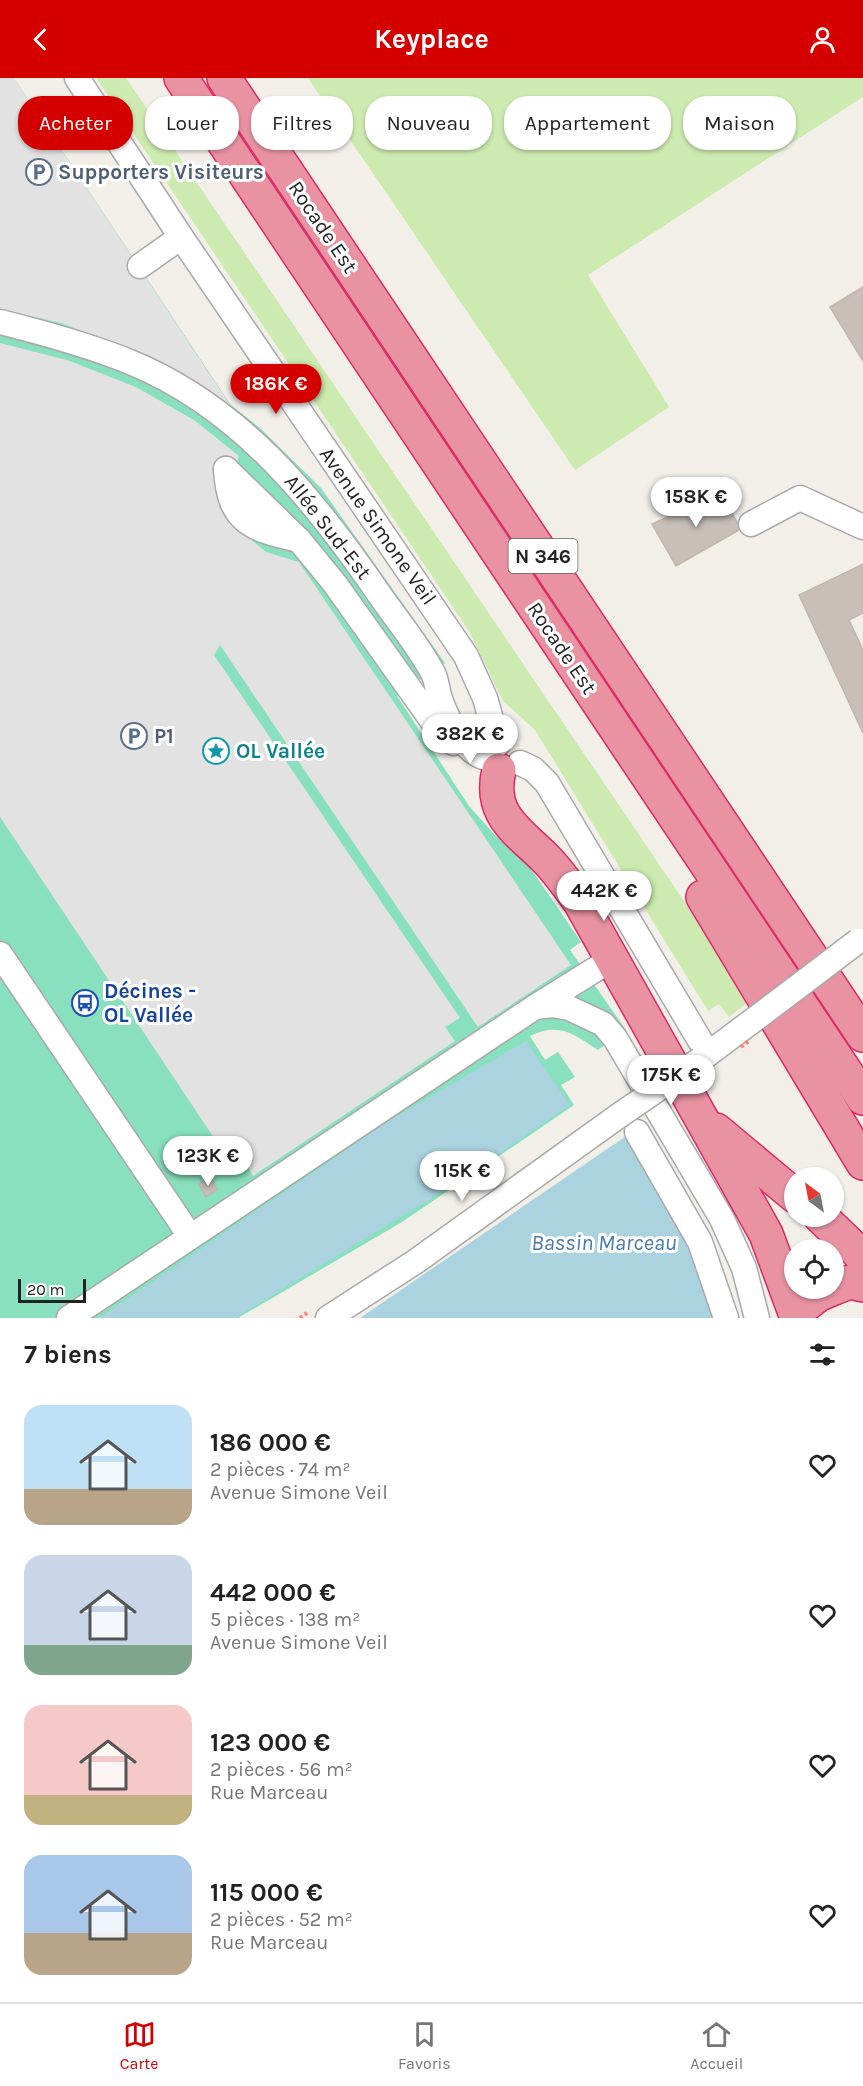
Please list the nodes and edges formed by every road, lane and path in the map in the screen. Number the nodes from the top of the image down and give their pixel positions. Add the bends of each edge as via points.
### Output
1 (77, 78) edge
2 (182, 78) edge
3 (224, 78) edge
4 (181, 237) junction
5 (140, 266) dead end
6 (0, 322) edge
7 (313, 502) junction
8 (751, 524) dead end
9 (863, 527) edge
10 (299, 540) junction
11 (335, 585) junction
12 (496, 757) junction
13 (676, 819) junction
14 (860, 939) edge
15 (0, 954) edge
16 (612, 959) junction
17 (560, 982) junction
18 (535, 1007) junction
19 (603, 1024) junction
20 (863, 1035) edge
21 (704, 1057) junction
22 (863, 1098) edge
23 (703, 1119) junction
24 (638, 1132) dead end
25 (863, 1163) edge
26 (784, 1187) edge
27 (832, 1227) edge
28 (190, 1236) junction
29 (863, 1257) edge
30 (844, 1284) edge
31 (863, 1285) edge
32 (814, 1299) edge
33 (797, 1315) edge
34 (69, 1318) edge
35 (328, 1318) edge
36 (726, 1318) edge
37 (757, 1318) edge

1 - 4 street, Avenue Simone Veil
2 - 13 highway, Rocade Est / N 346
3 - 20 highway, Rocade Est / N 346
4 - 5 street
4 - 12 street, Avenue Simone Veil via 466,656 484,698
6 - 7 street, Allée Sud-Est via 58,336 132,363 201,399 251,438
7 - 11 street via 319,543
7 - 12 street, Allée Sud-Est via 432,672 445,710
8 - 9 street via 800,498
10 - 10 street via 284,510 253,476 226,469 227,495 236,511 263,532
10 - 11 street
11 - 12 street via 441,733 456,745
12 - 16 highway via 496,799 502,813 559,872
12 - 21 street via 532,769 547,783
13 - 22 highway, Rocade Est / N 346
13 - 25 highway via 675,849
14 - 21 street, bridge
15 - 28 street
16 - 17 street
16 - 23 highway
17 - 18 street
17 - 19 street
18 - 19 street via 569,1008
18 - 28 street
19 - 37 street via 626,1053 722,1219 744,1268
21 - 35 street, bridge via 415,1262
23 - 26 highway
23 - 33 highway via 766,1234
24 - 36 street via 700,1242
27 - 29 highway
28 - 34 street
30 - 31 highway
32 - 33 highway

